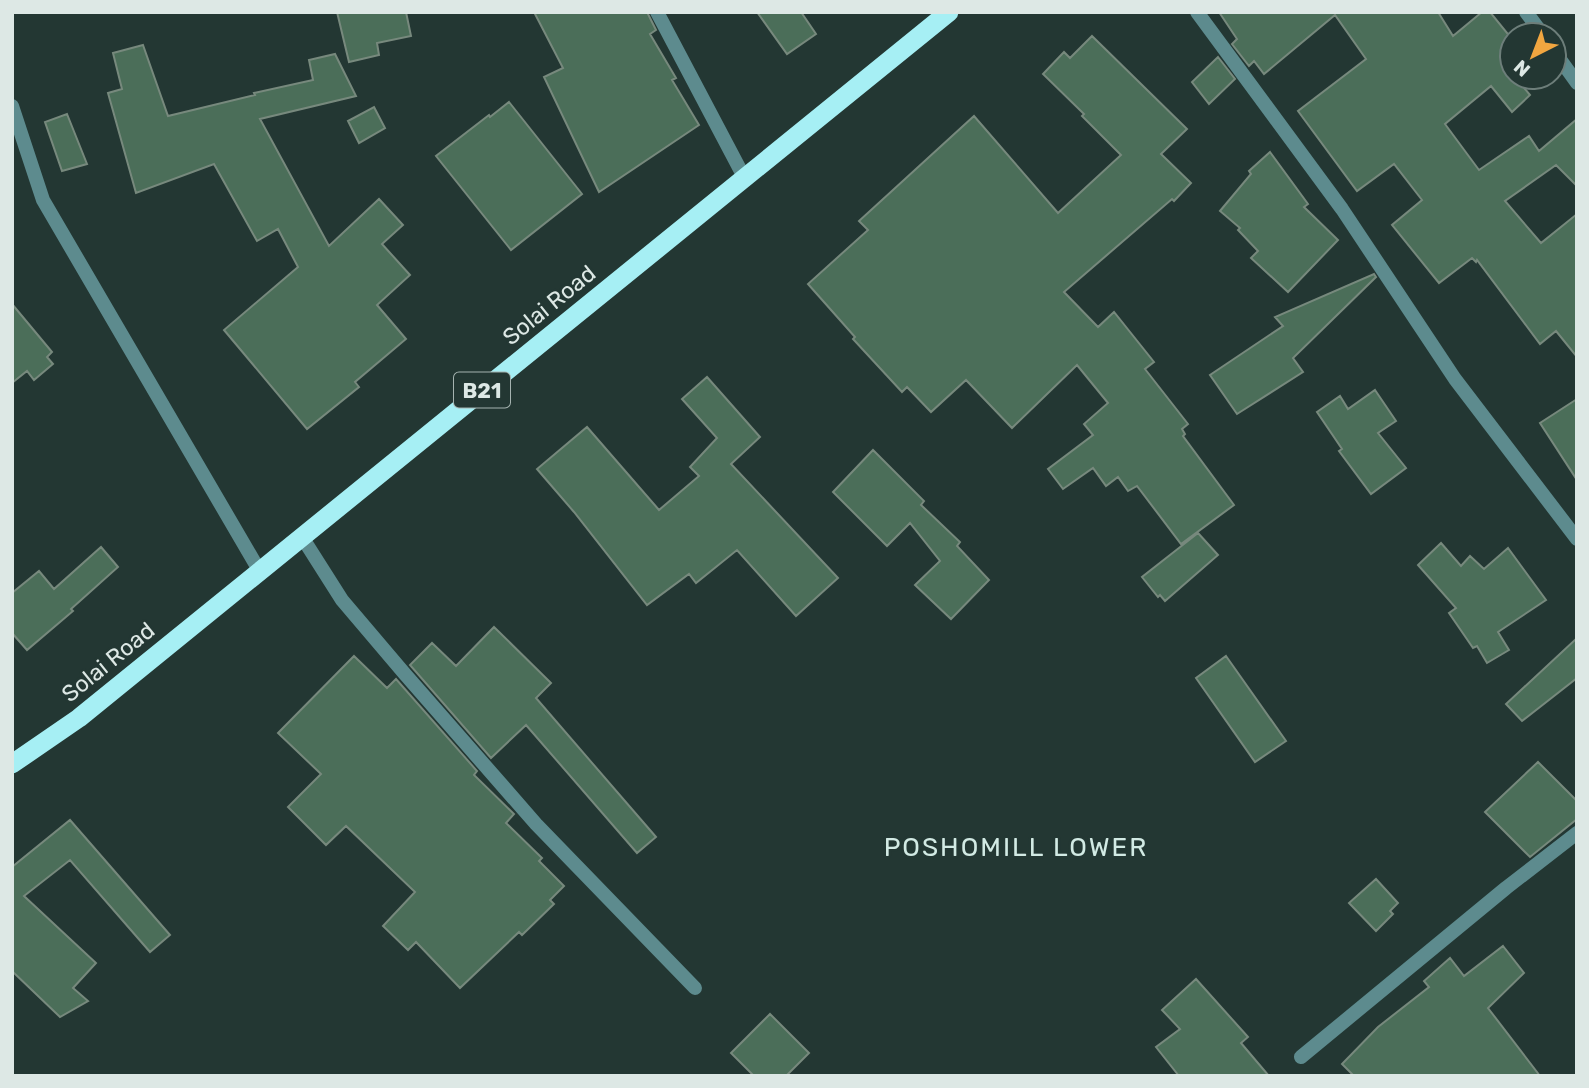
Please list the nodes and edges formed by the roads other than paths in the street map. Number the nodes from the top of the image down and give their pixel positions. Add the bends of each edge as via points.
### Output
1 (657, 12) edge
2 (949, 12) edge
3 (1197, 12) edge
4 (12, 106) edge
5 (744, 177) junction
6 (302, 537) junction
7 (1577, 539) edge
8 (260, 570) junction
9 (12, 764) edge
10 (1577, 833) edge
11 (695, 988) dead end
12 (1301, 1057) dead end

1 - 5 street
2 - 5 highway, Solai Road / B21
3 - 7 street via 1342,209 1455,379
4 - 8 street via 43,200
5 - 6 highway, Solai Road / B21
6 - 8 highway, Solai Road / B21
6 - 11 street via 342,600 404,673 536,824
8 - 9 highway, Solai Road / B21 via 79,718
10 - 12 street

